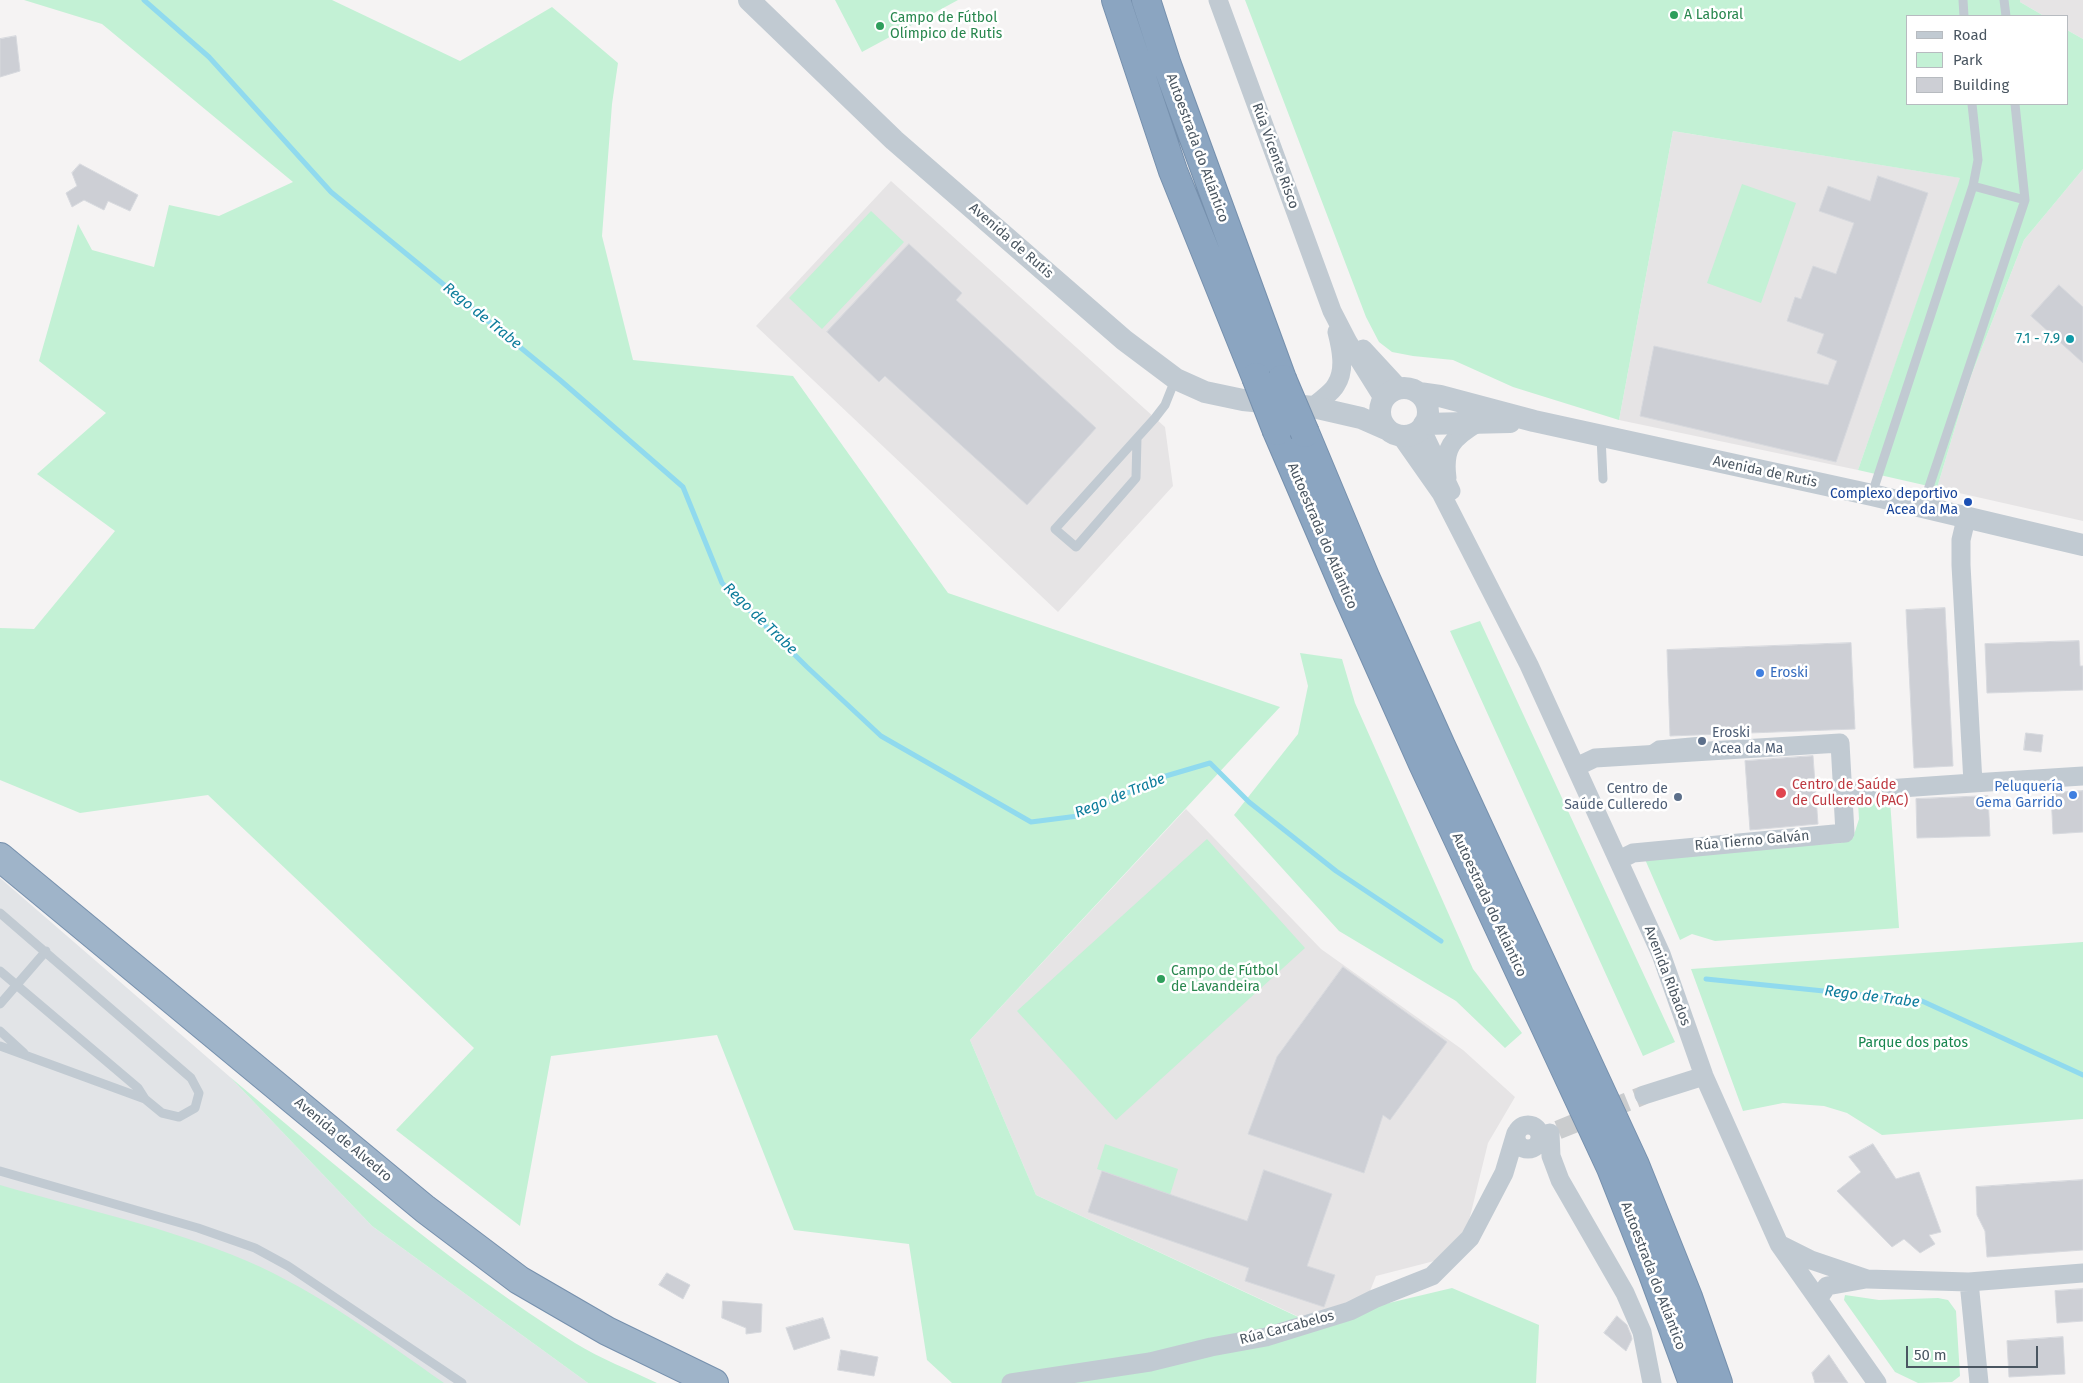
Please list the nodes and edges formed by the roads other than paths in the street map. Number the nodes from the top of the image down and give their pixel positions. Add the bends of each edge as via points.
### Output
1 (749, 0) edge
2 (1116, 0) edge
3 (1146, 0) edge
4 (1218, 0) edge
5 (1963, 0) edge
6 (2004, 0) edge
7 (1964, 15) edge
8 (2006, 15) edge
9 (1972, 105) edge
10 (2015, 105) edge
11 (1972, 186) junction
12 (2025, 200) junction
13 (1332, 311) junction
14 (1176, 379) junction
15 (1396, 395) junction
16 (1313, 406) junction
17 (1534, 422) junction
18 (1477, 423) junction
19 (1408, 429) junction
20 (1601, 437) junction
21 (1137, 438) junction
22 (1603, 479) dead end
23 (1448, 484) junction
24 (1872, 495) junction
25 (1922, 508) junction
26 (1966, 519) junction
27 (2083, 545) edge
28 (1476, 558) junction
29 (1702, 741) dead end
30 (1643, 755) junction
31 (1576, 766) junction
32 (2083, 776) edge
33 (1973, 783) junction
34 (1843, 792) junction
35 (0, 857) edge
36 (1619, 860) junction
37 (0, 913) edge
38 (46, 951) junction
39 (0, 971) edge
40 (17, 986) junction
41 (0, 1004) edge
42 (0, 1031) edge
43 (0, 1046) edge
44 (28, 1056) junction
45 (1704, 1076) junction
46 (1644, 1095) tunnel mouth
47 (145, 1099) junction
48 (1544, 1137) junction
49 (0, 1171) edge
50 (1504, 1173) junction
51 (1779, 1244) junction
52 (2083, 1273) edge
53 (1867, 1279) junction
54 (1969, 1282) junction
55 (1818, 1299) junction
56 (462, 1383) edge
57 (714, 1383) edge
58 (1011, 1383) edge
59 (1652, 1383) edge
60 (1693, 1383) edge
61 (1718, 1383) edge
62 (1877, 1383) edge
63 (1979, 1383) edge

1 - 14 street, Avenida de Rutis via 894,140 1124,340
2 - 60 highway, Autoestrada do Atlántico, bridge via 1173,171 1277,431 1423,764 1611,1168
3 - 61 highway, Autoestrada do Atlántico, bridge via 1166,65 1282,379 1366,580 1635,1166 1688,1297
4 - 13 street, Rúa Vicente Risco
5 - 7 lane
6 - 8 lane
9 - 11 lane via 1978,160
10 - 12 lane
11 - 12 lane
11 - 24 lane
12 - 25 lane
13 - 15 street, Rúa Vicente Risco
13 - 16 street via 1342,351 1341,367 1336,386
14 - 16 street, Avenida de Rutis via 1205,392 1243,400
14 - 21 lane via 1165,405
15 - 16 street, Avenida de Rutis
15 - 17 street, Avenida de Rutis via 1440,396
15 - 19 street via 1379,416
15 - 19 street via 1428,407
16 - 19 street, Avenida de Rutis
17 - 18 street, Avenida de Rutis
17 - 20 street, Avenida de Rutis
18 - 19 street, Avenida de Rutis
18 - 23 street via 1458,434 1449,448 1445,461
19 - 23 street, Avenida Ribados
19 - 28 street, Avenida Ribados
20 - 22 lane
20 - 24 street, Avenida de Rutis
21 - 21 lane via 1055,529 1076,547 1136,478
23 - 28 street, Avenida Ribados
24 - 25 street, Avenida de Rutis
25 - 26 street, Avenida de Rutis
26 - 27 street, Avenida de Rutis
26 - 33 street via 1961,540 1962,584
28 - 31 street, Avenida Ribados
29 - 30 lane via 1658,745
30 - 31 street, Rúa Tierno Galván via 1595,758
30 - 34 street, Rúa Tierno Galván via 1840,743
31 - 36 street, Avenida Ribados
32 - 33 street
33 - 34 street
34 - 36 street, Rúa Tierno Galván via 1845,833 1634,853
35 - 57 highway, Avenida de Alvedro via 425,1208 519,1280 607,1331
36 - 45 street, Avenida Ribados via 1661,954
37 - 38 lane
38 - 40 lane
38 - 47 lane via 191,1078 200,1093 195,1108 179,1117 162,1113
39 - 40 lane
40 - 41 lane
40 - 47 lane via 138,1088
42 - 44 lane
43 - 44 lane
44 - 47 lane
45 - 46 street
45 - 51 street, Avenida Ribados
48 - 50 street, Rúa Carcabelos
48 - 50 street, Rúa Carcabelos via 1535,1127 1526,1125 1518,1129
48 - 59 street via 1560,1180 1625,1293 1642,1332
49 - 56 lane via 198,1228 255,1248 288,1266
50 - 58 street, Rúa Carcabelos via 1470,1238 1432,1276 1350,1311 1266,1337 1150,1362
51 - 53 street via 1811,1260
51 - 55 street, Avenida Ribados
52 - 54 street
53 - 54 street
53 - 55 street via 1827,1286
54 - 63 street
55 - 62 street, Avenida Ribados

